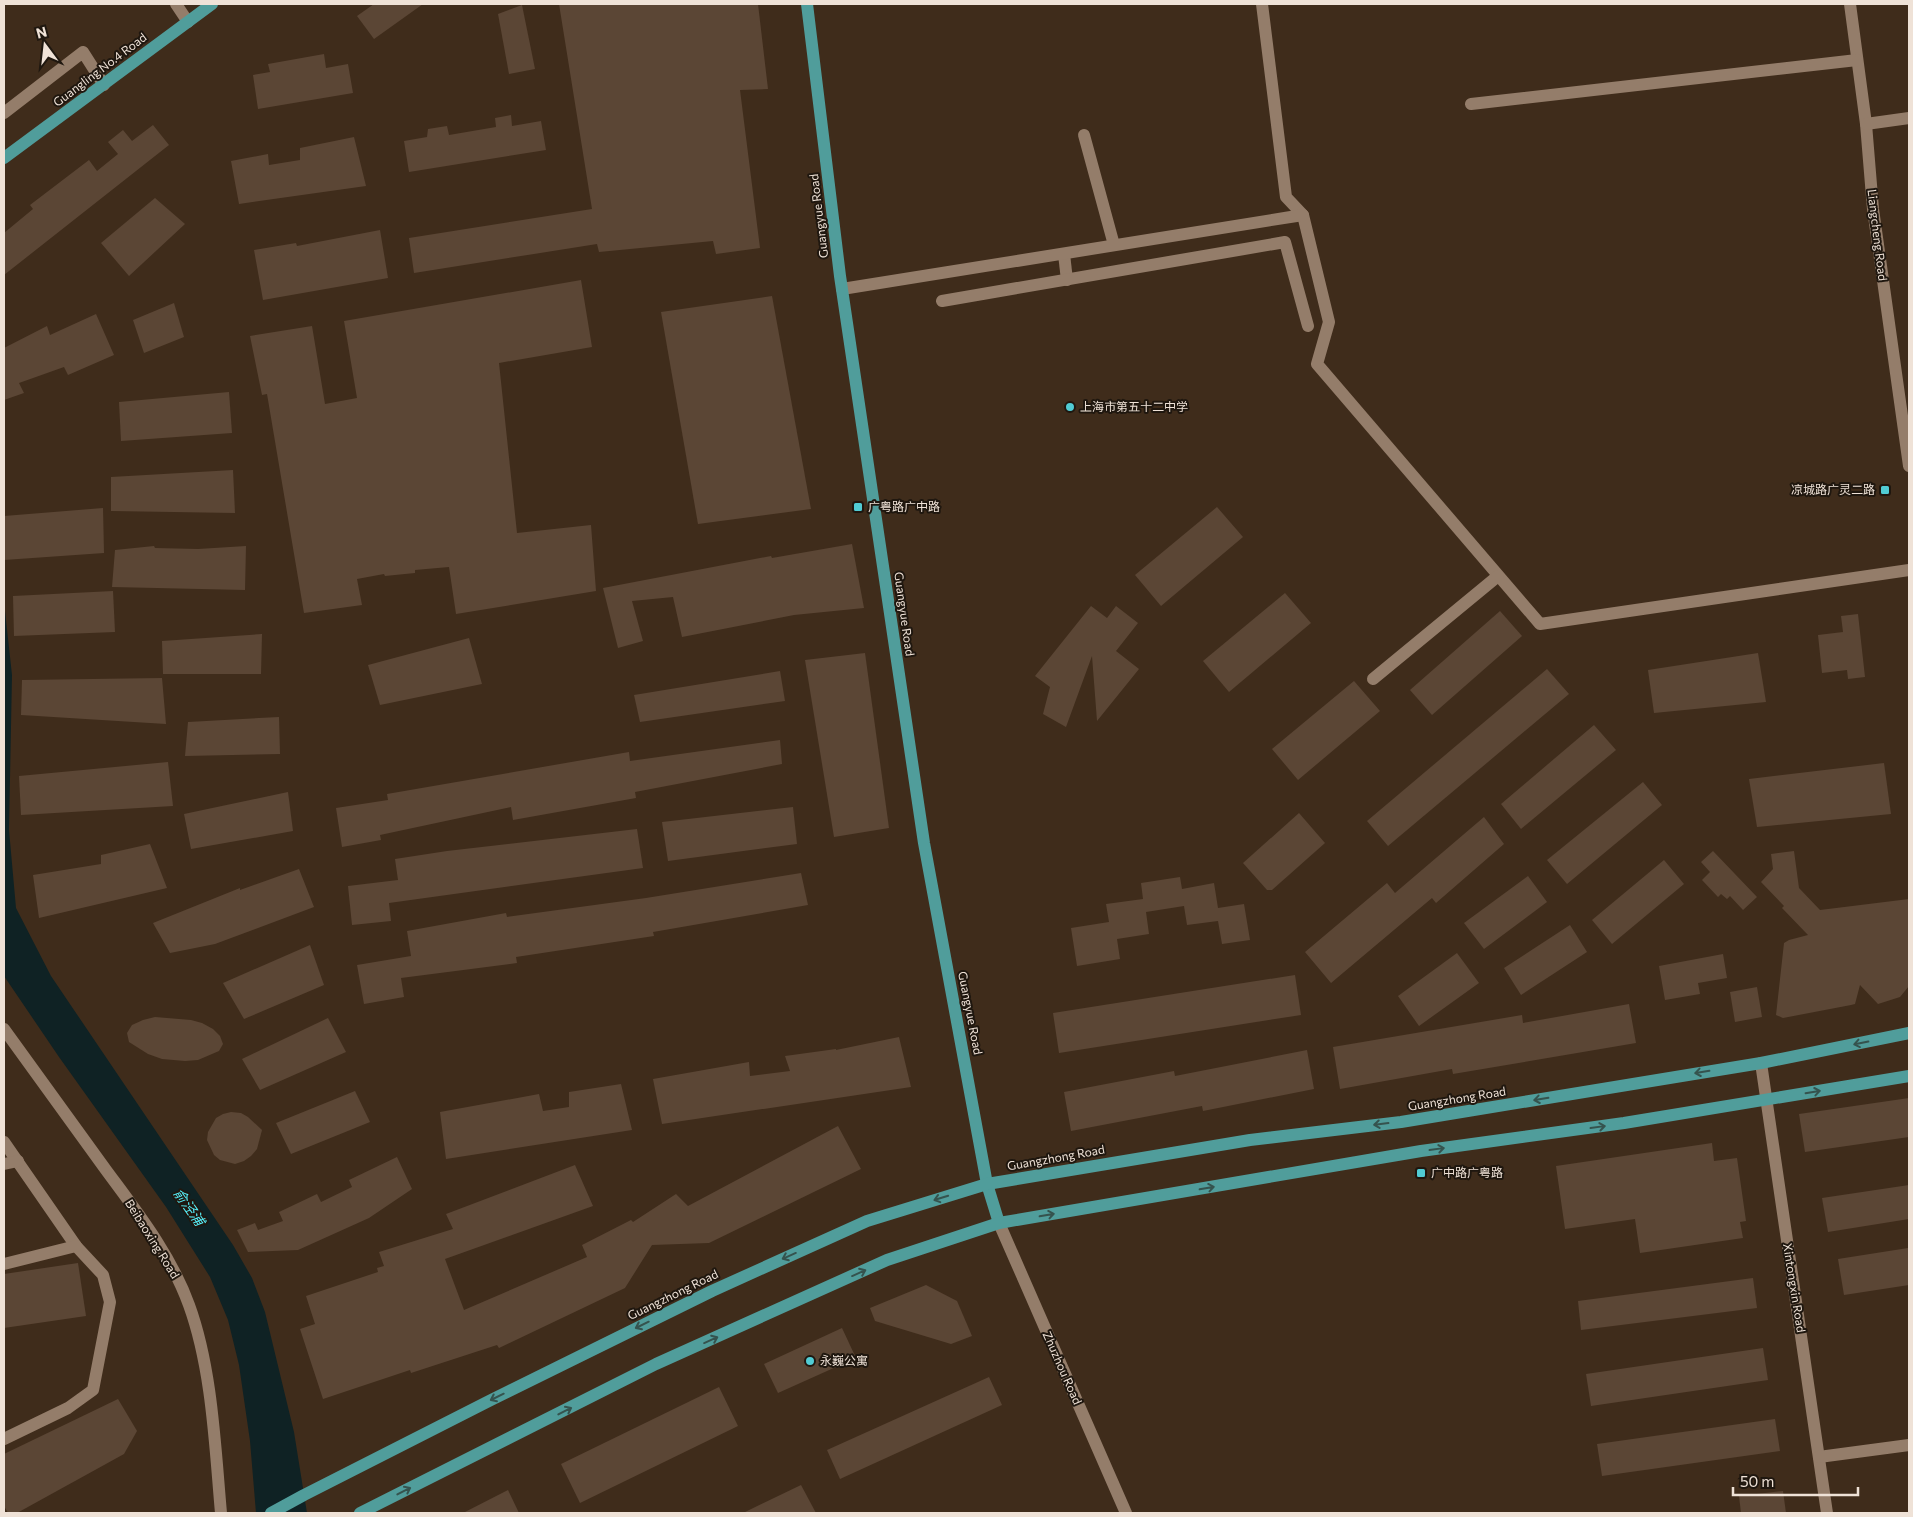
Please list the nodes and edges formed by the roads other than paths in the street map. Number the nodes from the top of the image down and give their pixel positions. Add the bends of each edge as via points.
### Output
1 (176, 4) edge
2 (212, 4) edge
3 (808, 4) edge
4 (1262, 4) edge
5 (1850, 4) edge
6 (188, 22) junction
7 (1858, 60) junction
8 (104, 85) junction
9 (1471, 104) dead end
10 (4, 113) edge
11 (1909, 118) edge
12 (1866, 124) junction
13 (1084, 135) dead end
14 (4, 158) edge
15 (1303, 215) junction
16 (1114, 245) junction
17 (1064, 254) junction
18 (1068, 280) junction
19 (842, 289) junction
20 (942, 301) dead end
21 (1308, 326) dead end
22 (1909, 466) edge
23 (1909, 570) edge
24 (1498, 576) junction
25 (1373, 679) dead end
26 (4, 1029) edge
27 (1909, 1033) edge
28 (1761, 1063) junction
29 (1909, 1076) edge
30 (1765, 1100) junction
31 (4, 1142) edge
32 (18, 1161) junction
33 (4, 1164) edge
34 (988, 1184) junction
35 (999, 1223) junction
36 (76, 1246) junction
37 (4, 1264) edge
38 (1909, 1438) edge
39 (4, 1439) edge
40 (1909, 1445) edge
41 (1819, 1457) junction
42 (221, 1513) edge
43 (271, 1513) edge
44 (360, 1513) edge
45 (1126, 1513) edge
46 (1827, 1513) edge

1 - 6 street
2 - 6 main road, Guangling No.4 Road
3 - 19 main road, Guangyue Road
4 - 15 street via 1286,198
5 - 7 street, Liangcheng Road
6 - 8 main road, Guangling No.4 Road
7 - 9 street
7 - 12 street, Liangcheng Road
8 - 10 street via 83,52
8 - 14 main road, Guangling No.4 Road
11 - 12 street
12 - 22 street, Liangcheng Road via 1873,209
13 - 16 street
15 - 16 street
15 - 24 street via 1329,322 1317,364
16 - 17 street
17 - 18 street
17 - 19 street
18 - 20 street
18 - 21 street via 1286,242
19 - 34 main road, Guangyue Road via 924,843
23 - 24 street via 1540,624
24 - 25 street
26 - 42 street, Beibaoxing Road via 151,1232 182,1288 195,1324 207,1377
27 -> 28 main road, Guangzhong Road
28 - 30 street, Xintongxin Road
28 -> 34 main road, Guangzhong Road via 1401,1122 1250,1140
30 -> 29 main road
35 -> 30 main road via 1421,1152
30 - 41 street, Xintongxin Road
31 - 32 street
32 - 33 street
32 - 36 street
34 - 35 main road, Guangyue Road
34 -> 43 main road, Guangzhong Road via 867,1221 722,1287
44 -> 35 main road via 665,1360 888,1260
35 - 45 street, Zhuzhou Road
36 - 37 street
36 - 39 street via 103,1275 110,1302 92,1390 68,1408
38 - 40 street
40 - 41 street
41 - 46 street, Xintongxin Road

